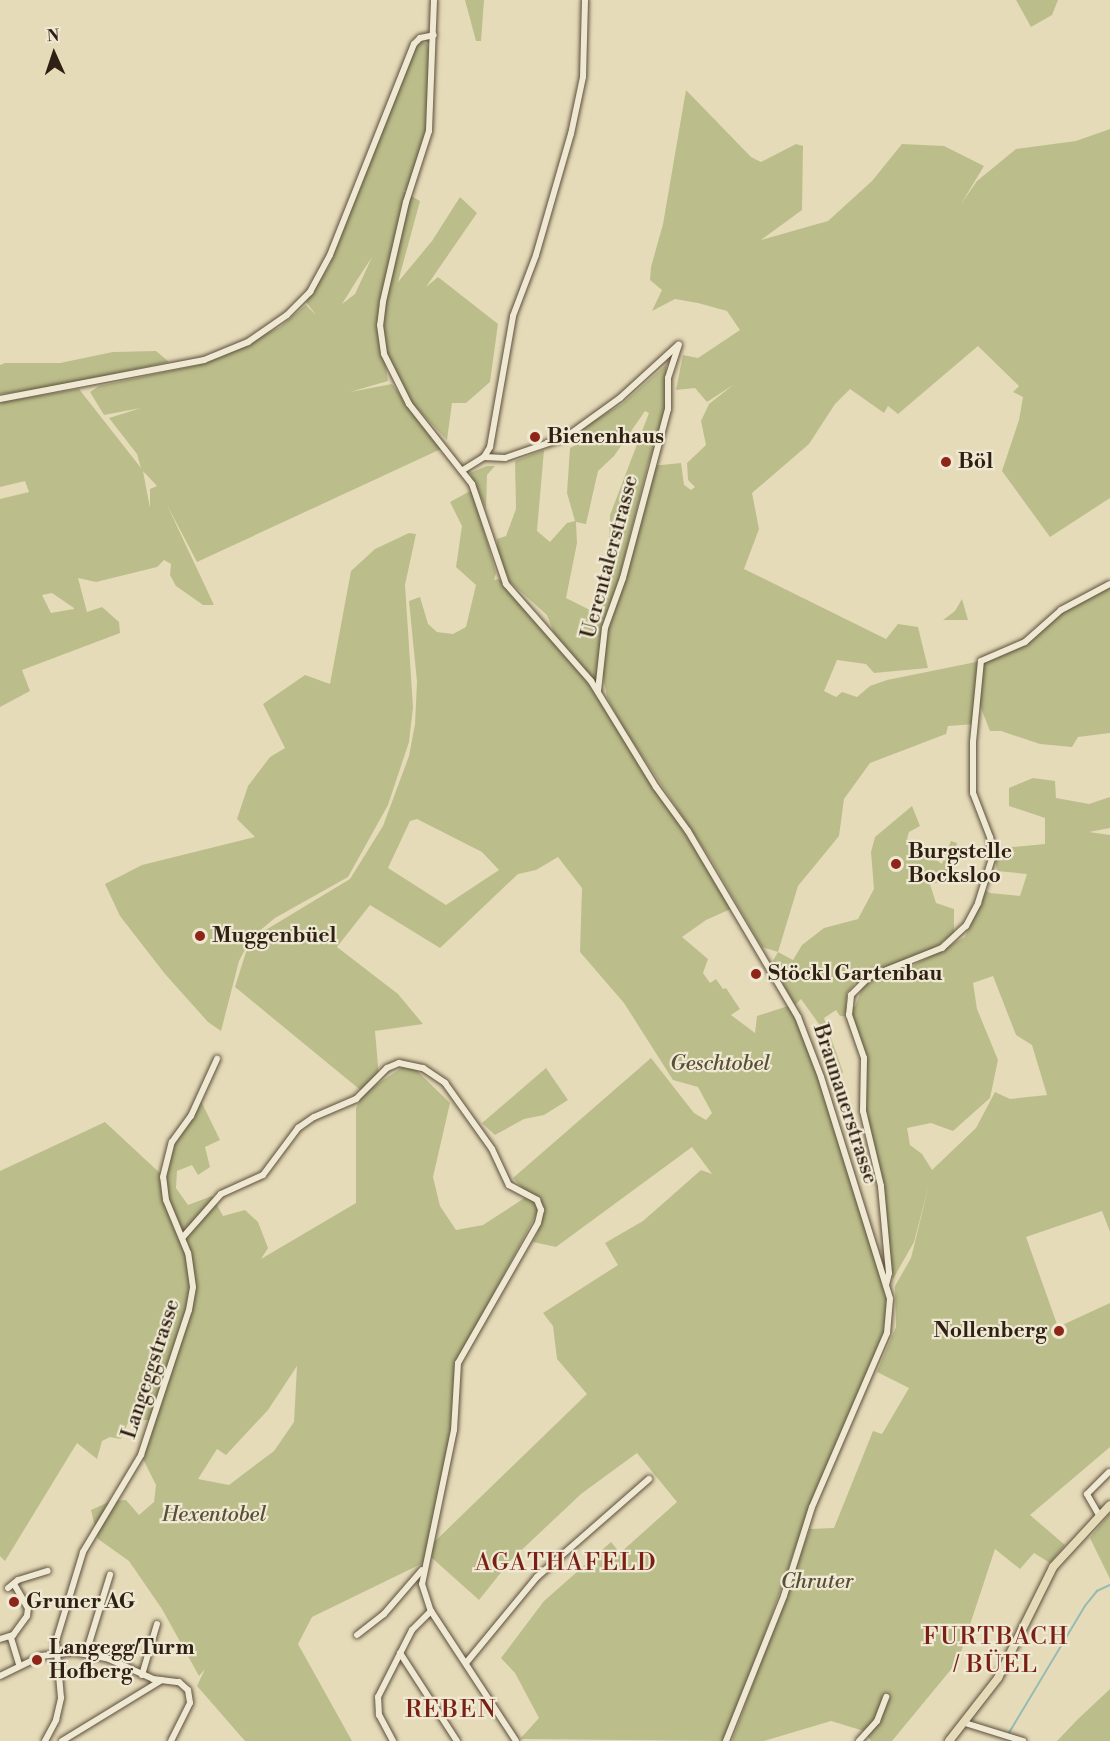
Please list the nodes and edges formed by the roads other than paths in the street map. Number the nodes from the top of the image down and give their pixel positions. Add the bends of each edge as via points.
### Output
1 (434, 0) edge
2 (585, 0) edge
3 (434, 35) junction
4 (0, 399) edge
5 (484, 457) junction
6 (463, 470) junction
7 (1110, 585) edge
8 (598, 691) junction
9 (217, 1059) dead end
10 (183, 1237) junction
11 (886, 1285) junction
12 (1109, 1472) edge
13 (649, 1479) dead end
14 (1110, 1505) edge
15 (1099, 1515) junction
16 (422, 1569) junction
17 (48, 1571) dead end
18 (110, 1575) dead end
19 (431, 1611) junction
20 (157, 1624) dead end
21 (13, 1635) junction
22 (357, 1635) dead end
23 (0, 1639) edge
24 (55, 1652) junction
25 (86, 1653) junction
26 (400, 1653) junction
27 (466, 1663) junction
28 (19, 1665) junction
29 (142, 1675) junction
30 (0, 1676) edge
31 (162, 1680) junction
32 (886, 1697) dead end
33 (965, 1723) junction
34 (45, 1741) edge
35 (62, 1741) edge
36 (171, 1741) edge
37 (393, 1741) edge
38 (457, 1741) edge
39 (516, 1741) edge
40 (726, 1741) edge
41 (859, 1741) edge
42 (949, 1741) edge
43 (1023, 1741) edge

1 - 3 street, Braunauerstrasse
2 - 5 street via 585,59 571,134 534,261 513,316 491,443
3 - 4 street via 420,38 414,44 330,255 298,305 263,334 227,352 81,386
3 - 6 street, Braunauerstrasse via 429,131 396,244 381,314 380,338 409,404
5 - 6 street
5 - 8 street, Uerentalerstrasse via 505,458 566,437 620,398 679,345 668,378 668,408 603,636
6 - 8 street, Braunauerstrasse via 477,494 496,564 506,584
7 - 11 street via 1061,610 1025,642 981,661 973,742 973,793 992,842 993,855 978,903 966,926 942,948 869,977 855,988 849,1000 849,1015 864,1058 862,1106 880,1180 889,1273
8 - 11 street, Braunauerstrasse via 656,787 688,831 801,1024
9 - 10 street, Langeggstrasse via 200,1100 166,1157 166,1200
10 - 16 street via 221,1194 263,1175 298,1128 360,1096 387,1068 399,1063 423,1068 445,1083 492,1149 509,1185 537,1200 541,1210 538,1222 458,1362 454,1430
10 - 24 street, Langeggstrasse via 192,1271 192,1298 141,1455 87,1540
11 - 40 street, Braunauerstrasse via 891,1308 887,1333 812,1507 784,1596
12 - 15 street via 1087,1492 1087,1499
13 - 27 street via 537,1577
14 - 15 main road
15 - 33 main road via 1053,1567 998,1678
16 - 19 street via 422,1584
16 - 22 street via 384,1614
17 - 21 street via 10,1586 28,1612
18 - 25 street
19 - 26 street via 412,1630
19 - 27 street
20 - 29 street
21 - 23 street
21 - 28 street via 11,1645
24 - 25 street
24 - 28 street
24 - 34 street via 60,1709
25 - 29 street
26 - 37 street via 378,1697 379,1715
26 - 38 street
27 - 39 street
28 - 30 street
29 - 31 street
31 - 35 street
31 - 36 street via 182,1684 190,1696
32 - 41 street via 878,1721
33 - 42 main road
33 - 43 street

